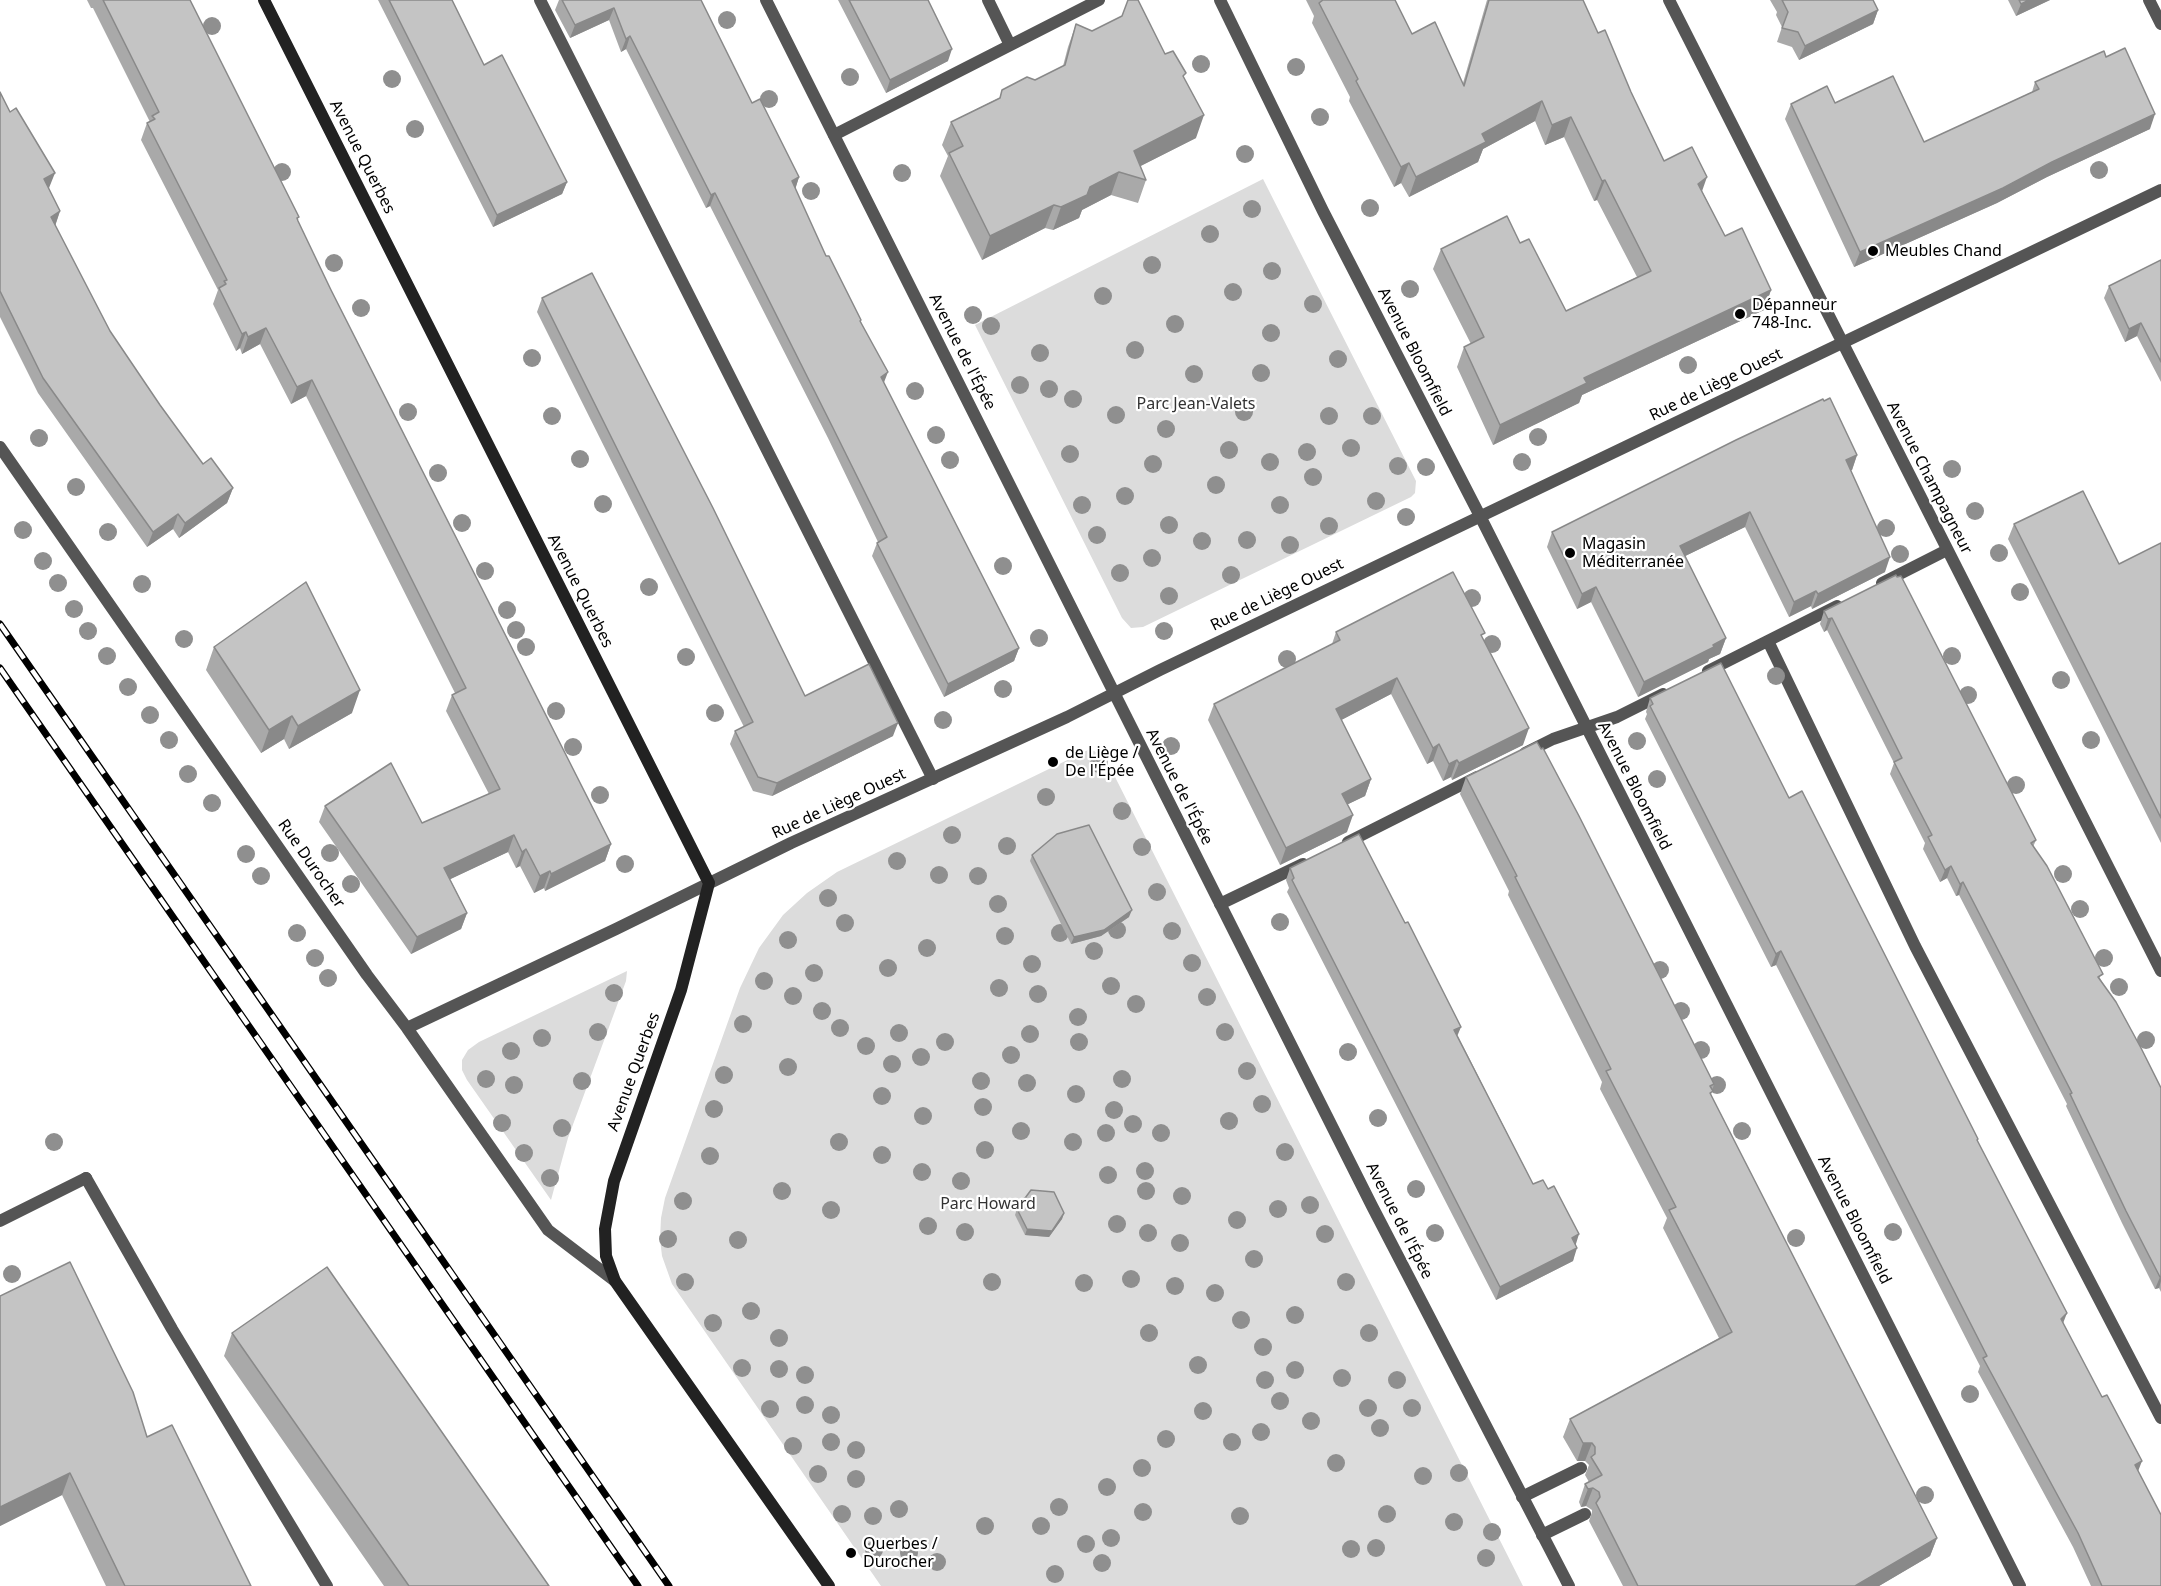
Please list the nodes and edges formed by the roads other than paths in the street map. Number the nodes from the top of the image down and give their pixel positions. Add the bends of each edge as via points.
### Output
1 (264, 0) edge
2 (540, 0) edge
3 (766, 0) edge
4 (988, 0) edge
5 (1099, 0) edge
6 (1220, 0) edge
7 (1669, 0) edge
8 (2150, 0) edge
9 (2161, 24) edge
10 (1010, 45) junction
11 (834, 135) junction
12 (2161, 190) edge
13 (1842, 344) junction
14 (0, 447) edge
15 (1480, 516) junction
16 (1947, 550) junction
17 (1875, 587) edge
18 (1853, 598) edge
19 (1768, 640) junction
20 (1698, 676) edge
21 (1678, 687) edge
22 (1114, 693) junction
23 (1586, 727) junction
24 (1513, 759) edge
25 (1492, 770) edge
26 (933, 778) junction
27 (1337, 847) edge
28 (1316, 858) edge
29 (709, 883) junction
30 (1220, 904) junction
31 (2161, 971) edge
32 (407, 1028) junction
33 (0, 1221) edge
34 (615, 1281) junction
35 (2161, 1418) edge
36 (1581, 1468) edge
37 (1522, 1497) junction
38 (1585, 1514) edge
39 (1542, 1535) junction
40 (327, 1586) edge
41 (829, 1586) edge
42 (1569, 1586) edge
43 (2020, 1586) edge

1 - 29 street, Avenue Querbes
2 - 26 street
3 - 11 street, Avenue de l'Épée
4 - 10 street
5 - 10 street
6 - 15 street, Avenue Bloomfield
7 - 13 street, Avenue Champagneur
8 - 9 street
10 - 11 street
11 - 22 street, Avenue de l'Épée
12 - 13 street, Rue de Liège Ouest
13 - 15 street, Rue de Liège Ouest
13 - 16 street, Avenue Champagneur
14 - 32 street, Rue Durocher
15 - 22 street, Rue de Liège Ouest
15 - 23 street, Avenue Bloomfield
16 - 17 street
16 - 31 street, Avenue Champagneur
18 - 19 street
19 - 20 street
19 - 35 street via 1915,946
21 - 23 street via 1617,717
22 - 26 street, Rue de Liège Ouest
22 - 30 street, Avenue de l'Épée
23 - 24 street
23 - 43 street, Avenue Bloomfield
25 - 27 street
26 - 29 street, Rue de Liège Ouest
28 - 30 street
29 - 32 street, Rue de Liège Ouest
29 - 34 street, Avenue Querbes via 681,990 622,1155 606,1218 605,1250
30 - 37 street, Avenue de l'Épée
32 - 34 street, Rue Durocher via 548,1230
33 - 40 street via 86,1178
34 - 41 street
36 - 37 street
37 - 39 street, Avenue de l'Épée
38 - 39 street
39 - 42 street, Avenue de l'Épée

